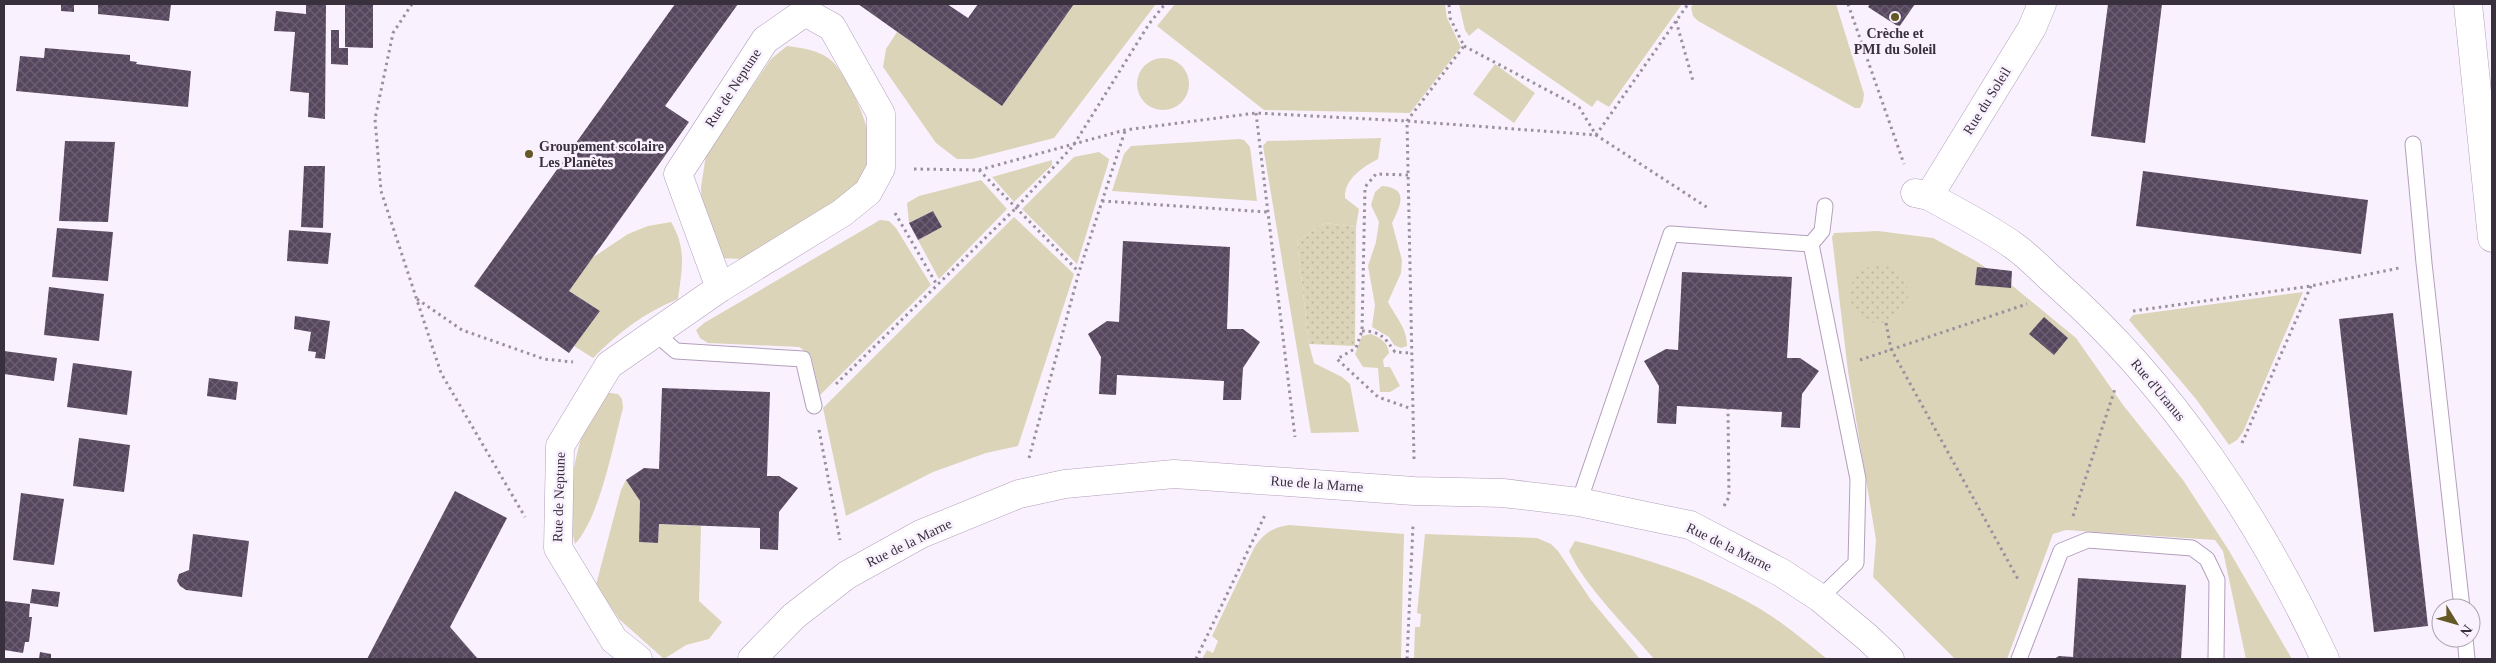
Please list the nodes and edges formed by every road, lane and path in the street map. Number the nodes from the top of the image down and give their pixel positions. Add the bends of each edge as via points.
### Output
1 (412, 4) edge
2 (1164, 4) edge
3 (1449, 4) edge
4 (1688, 4) edge
5 (1848, 4) edge
6 (2042, 4) edge
7 (2468, 4) edge
8 (1676, 20) junction
9 (1464, 46) junction
10 (1693, 82) dead end
11 (1256, 113) junction
12 (1407, 121) junction
13 (1125, 130) junction
14 (1596, 135) junction
15 (2413, 144) dead end
16 (1072, 146) junction
17 (880, 168) junction
18 (979, 170) junction
19 (1408, 175) junction
20 (1922, 195) junction
21 (1102, 201) junction
22 (897, 206) dead end
23 (1825, 206) dead end
24 (1016, 209) junction
25 (1268, 212) junction
26 (2492, 238) edge
27 (1757, 240) junction
28 (1811, 244) junction
29 (2424, 263) junction
30 (1079, 272) junction
31 (938, 285) junction
32 (2311, 286) junction
33 (720, 288) junction
34 (416, 298) junction
35 (2034, 302) dead end
36 (2088, 311) junction
37 (1886, 323) dead end
38 (1362, 331) junction
39 (655, 333) junction
40 (1891, 349) junction
41 (1411, 353) junction
42 (2127, 353) junction
43 (608, 365) junction
44 (1836, 368) junction
45 (814, 406) junction
46 (1412, 409) junction
47 (1728, 409) dead end
48 (1295, 437) dead end
49 (1282, 481) junction
50 (2224, 481) junction
51 (1414, 491) junction
52 (1019, 494) junction
53 (1579, 502) junction
54 (1710, 536) junction
55 (558, 548) junction
56 (2061, 551) junction
57 (847, 575) junction
58 (1820, 598) junction
59 (2461, 598) edge
60 (2036, 614) junction
61 (638, 659) edge
62 (752, 659) edge
63 (1196, 659) edge
64 (1408, 659) edge
65 (1890, 659) edge
66 (2019, 659) edge
67 (2216, 659) edge
68 (2325, 659) edge

1 - 34 path via 393,34 375,119 381,191
2 - 16 path
3 - 9 path via 1450,18
4 - 8 path
5 - 20 path
6 - 20 street, Rue du Soleil via 2032,28
7 - 26 street
8 - 10 path
8 - 14 path
9 - 12 path
9 - 14 path via 1579,107
11 - 12 path
11 - 13 path
11 - 25 path
12 - 14 path
12 - 19 path
13 - 16 path
13 - 21 path
14 - 27 path
15 - 29 lane
16 - 18 path
16 - 24 path
17 - 18 path
17 - 33 street, Rue de Neptune via 868,192 842,213
17 - 33 street, Rue de Neptune via 881,114 832,27 805,12 765,40 678,174
18 - 24 path
19 - 38 path via 1376,174 1365,186
19 - 41 path
20 - 36 street, Rue d'Uranus via 2014,246
21 - 25 path
21 - 30 path
22 - 31 path via 894,215
23 - 28 lane via 1822,231
24 - 30 path
24 - 31 path
25 - 48 path
27 - 28 lane
27 - 53 lane via 1672,234
28 - 44 lane
29 - 32 path
29 - 59 lane
30 - 52 path
31 - 45 path
32 - 36 path via 2118,313 2105,300
32 - 50 path
33 - 39 street, Rue de Neptune
34 - 43 path via 462,330 544,360
34 - 55 path via 441,373 522,514
35 - 40 path
36 - 42 street, Rue d'Uranus
37 - 40 path
38 - 41 path via 1375,331 1395,352
38 - 46 path via 1356,348 1337,359 1378,397
39 - 43 street, Rue de Neptune
39 - 45 lane via 676,352 803,359
40 - 44 path
40 - 60 path
41 - 46 path
42 - 50 street, Rue d'Uranus via 2181,415
42 - 56 path
43 - 55 street, Rue de Neptune via 560,446
44 - 58 lane via 1858,479 1856,563
45 - 57 path
46 - 51 path
47 - 54 path via 1728,497
49 - 51 street, Rue de la Marne
49 - 52 street, Rue de la Marne via 1174,474 1065,484
49 - 63 path
50 - 68 street, Rue d'Uranus via 2251,520
51 - 53 street, Rue de la Marne via 1503,493
51 - 64 path
52 - 57 street, Rue de la Marne via 921,534
53 - 54 street, Rue de la Marne via 1690,526
54 - 58 street, Rue de la Marne via 1782,573
55 - 61 street, Rue de Neptune via 614,640
56 - 60 lane
56 - 67 lane via 2088,540 2192,548 2207,559 2217,580
57 - 62 street, Rue de la Marne via 794,616
58 - 65 street, Rue de la Marne
60 - 66 lane

